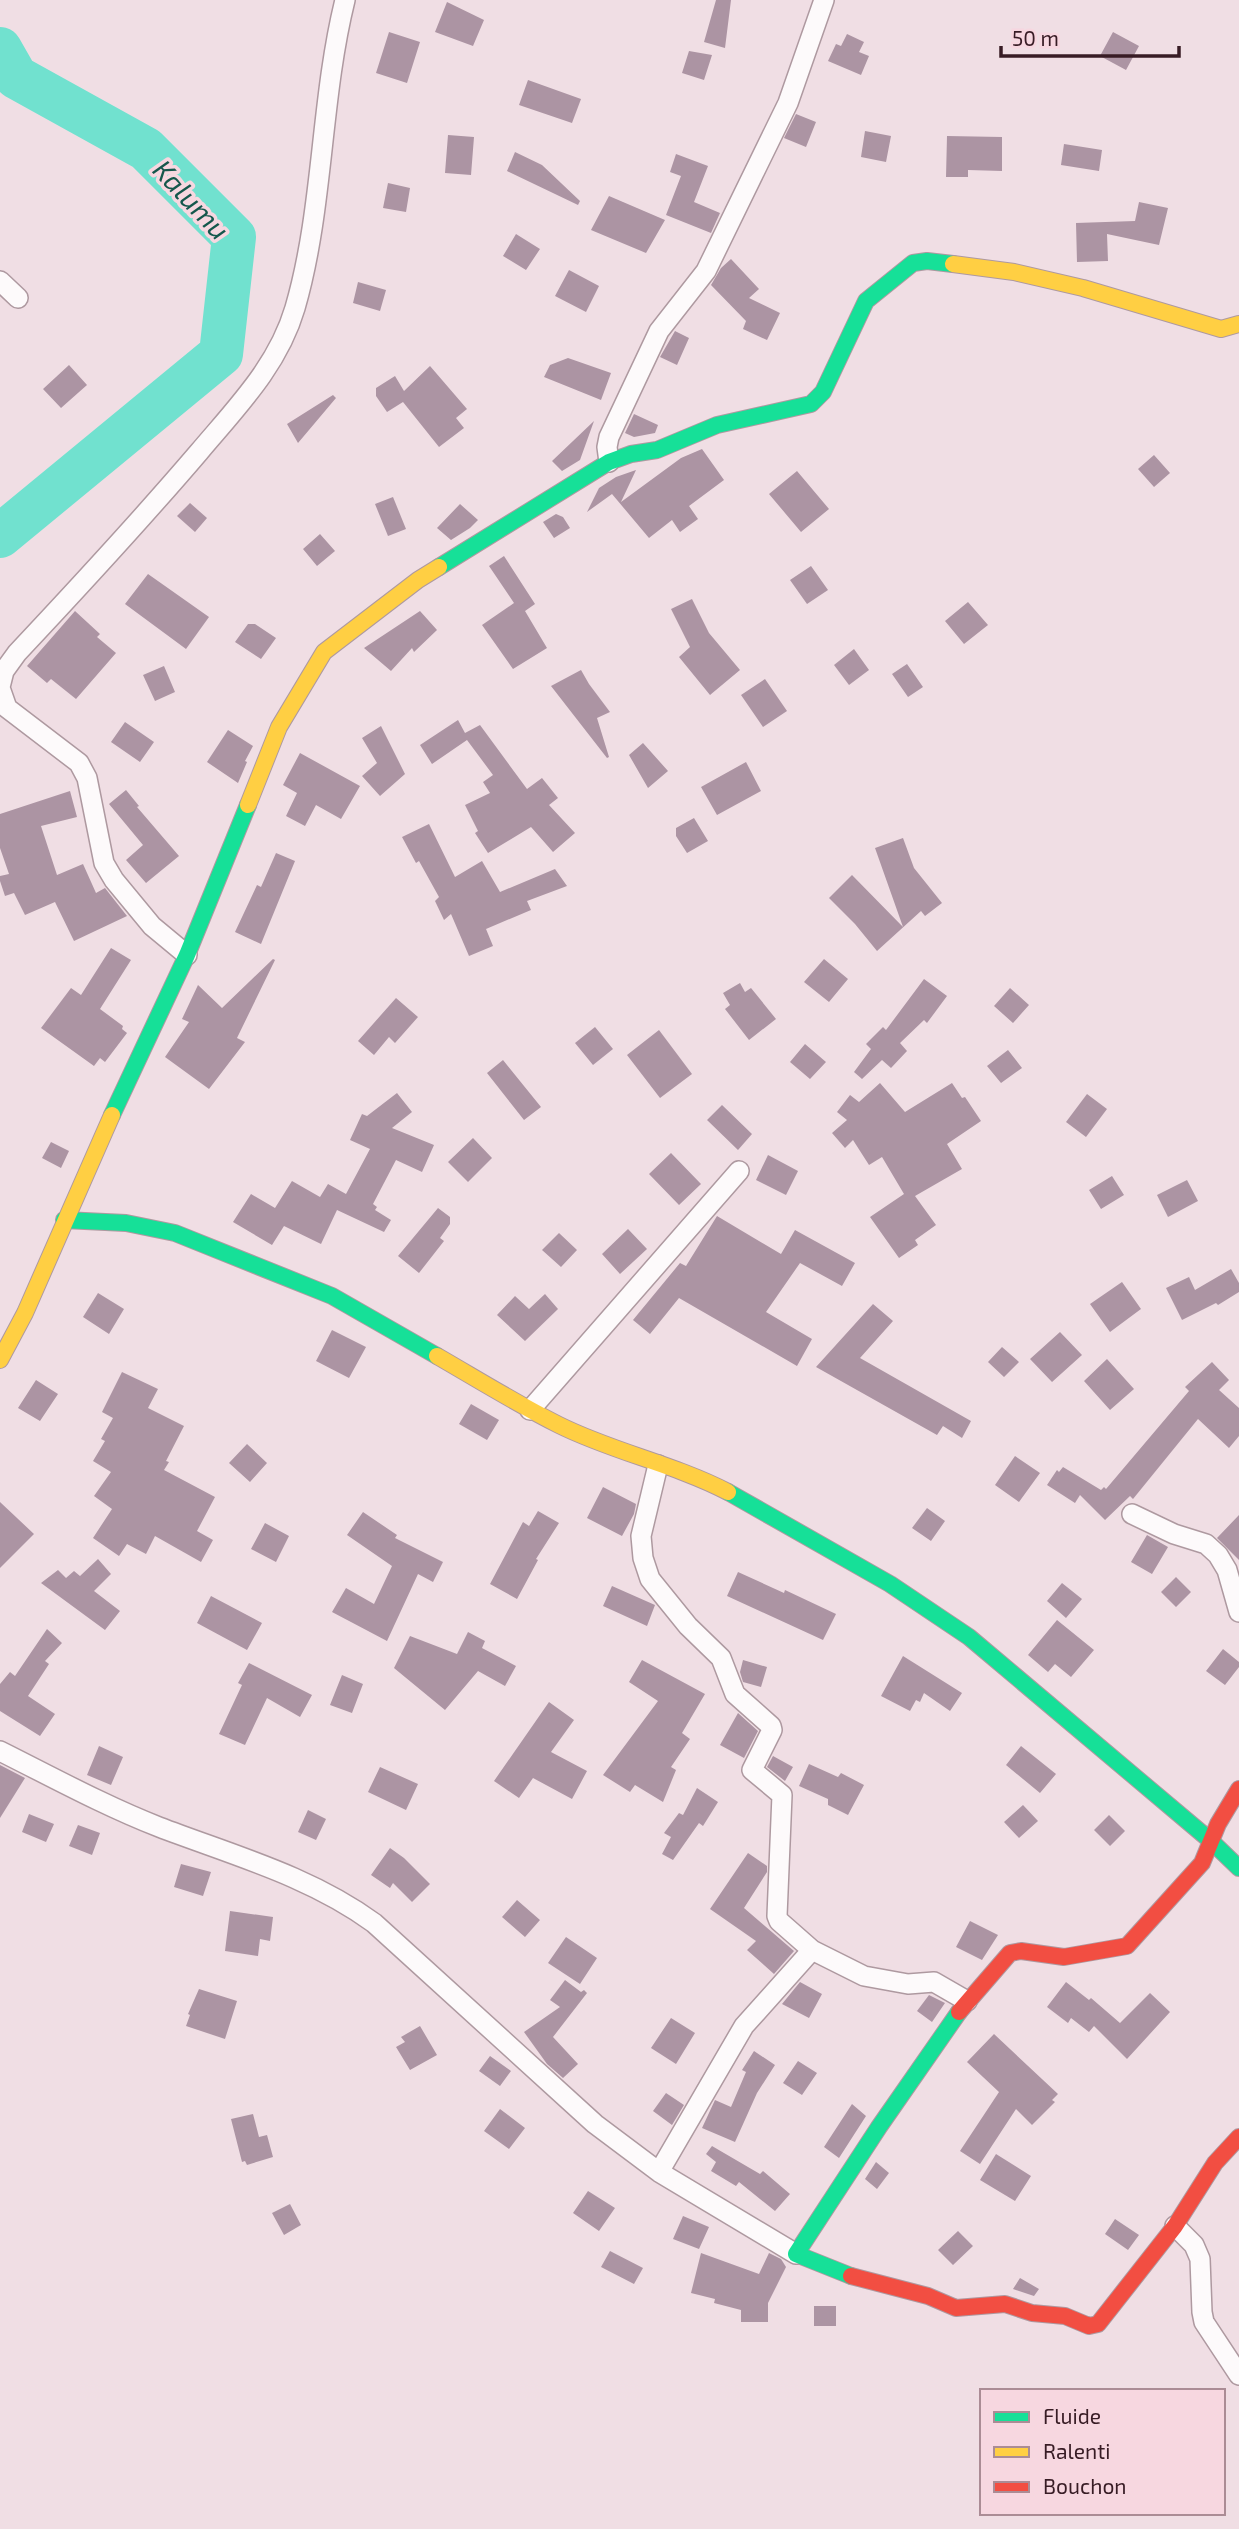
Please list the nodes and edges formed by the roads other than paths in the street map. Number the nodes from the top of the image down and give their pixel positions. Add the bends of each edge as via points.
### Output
1 (345, 0) edge
2 (824, 0) edge
3 (0, 281) edge
4 (18, 299) dead end
5 (1239, 324) edge
6 (609, 462) junction
7 (0, 688) edge
8 (187, 955) junction
9 (739, 1171) dead end
10 (64, 1220) junction
11 (0, 1360) edge
12 (530, 1410) junction
13 (658, 1465) junction
14 (1132, 1514) dead end
15 (1239, 1612) edge
16 (0, 1751) edge
17 (1239, 1789) edge
18 (1211, 1841) junction
19 (1239, 1868) edge
20 (812, 1950) junction
21 (967, 2001) junction
22 (1239, 2137) edge
23 (659, 2172) junction
24 (1175, 2226) junction
25 (796, 2254) junction
26 (1239, 2375) edge

1 - 7 street via 305,267 279,348 263,376 146,514 17,653 4,671
2 - 6 street via 788,103 706,271 659,331 609,437
3 - 4 street
5 - 6 street via 1212,327 1014,272 944,262 913,263 866,301 823,392 811,404 717,425 657,450
6 - 8 street via 418,580 324,652 279,727
7 - 8 street via 7,708 79,763 88,778 104,863 152,926
8 - 10 street
9 - 12 street
10 - 11 street
10 - 12 street via 126,1223 175,1233 296,1280
12 - 13 street
13 - 18 street via 726,1491 890,1584 1037,1692
13 - 20 street via 641,1536 643,1558 650,1579 721,1658 735,1694 771,1726 752,1770 782,1795 776,1912 779,1921
14 - 15 street via 1206,1544 1227,1570
16 - 23 street via 124,1812 263,1864 358,1912 575,2108
17 - 18 street
18 - 19 street
18 - 21 street via 1202,1863 1127,1946 1064,1957 1010,1953
20 - 21 street via 864,1976 908,1984 934,1982
20 - 23 street via 744,2026
21 - 25 street
22 - 24 street via 1206,2175
23 - 25 street
24 - 25 street via 1098,2324 1089,2326 1065,2316 1032,2313 1005,2304 956,2308 928,2296 855,2278
24 - 26 street via 1198,2252 1205,2322

